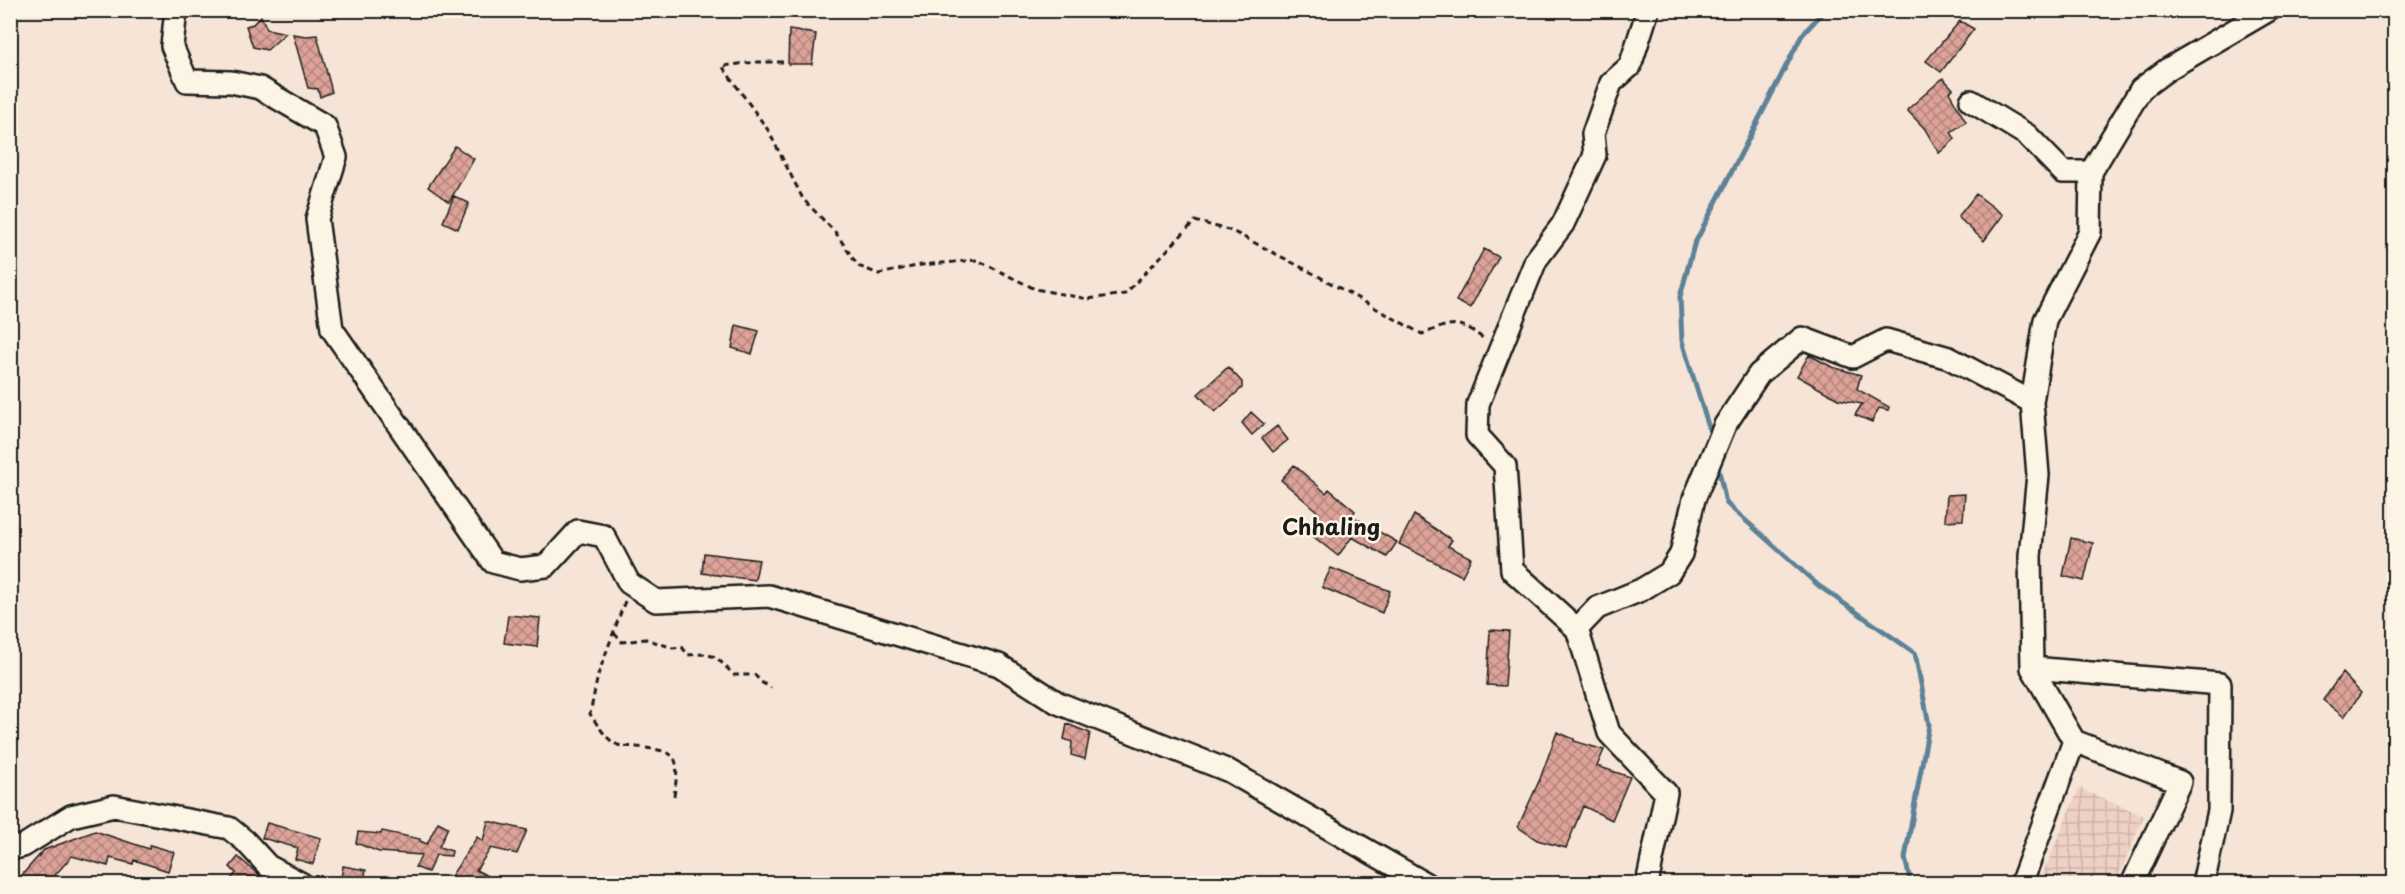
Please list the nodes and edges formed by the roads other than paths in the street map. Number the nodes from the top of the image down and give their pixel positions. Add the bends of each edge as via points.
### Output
1 (176, 10) edge
2 (1648, 10) edge
3 (2269, 10) edge
4 (1971, 101) dead end
5 (2091, 172) junction
6 (2032, 402) junction
7 (1578, 629) junction
8 (2032, 668) junction
9 (2074, 741) junction
10 (10, 849) edge
11 (302, 884) edge
12 (1426, 884) edge
13 (1647, 884) edge
14 (2021, 884) edge
15 (2132, 884) edge
16 (2203, 884) edge

1 - 12 street via 172,46 187,81 231,82 260,88 325,126 336,157 317,219 332,329 493,562 520,569 546,566 578,531 604,536 628,583 656,601 769,596 999,665 1058,703 1229,771
2 - 7 street via 1630,66 1611,83 1593,134 1595,155 1563,224 1536,260 1478,404 1477,435 1505,466 1512,570
3 - 5 street via 2141,89
4 - 5 street via 2027,135 2063,172
5 - 6 street via 2090,232 2045,320
6 - 7 street via 1949,358 1886,340 1853,357 1802,338 1760,374 1725,425 1694,499 1681,554 1669,573 1641,590 1597,608
6 - 8 street via 2038,475 2030,556
7 - 13 street via 1609,733 1666,793
8 - 9 street
8 - 16 street via 2220,684 2219,811
9 - 14 street
9 - 15 street via 2180,782
10 - 11 street via 23,846 71,816 114,806 229,828 268,866

